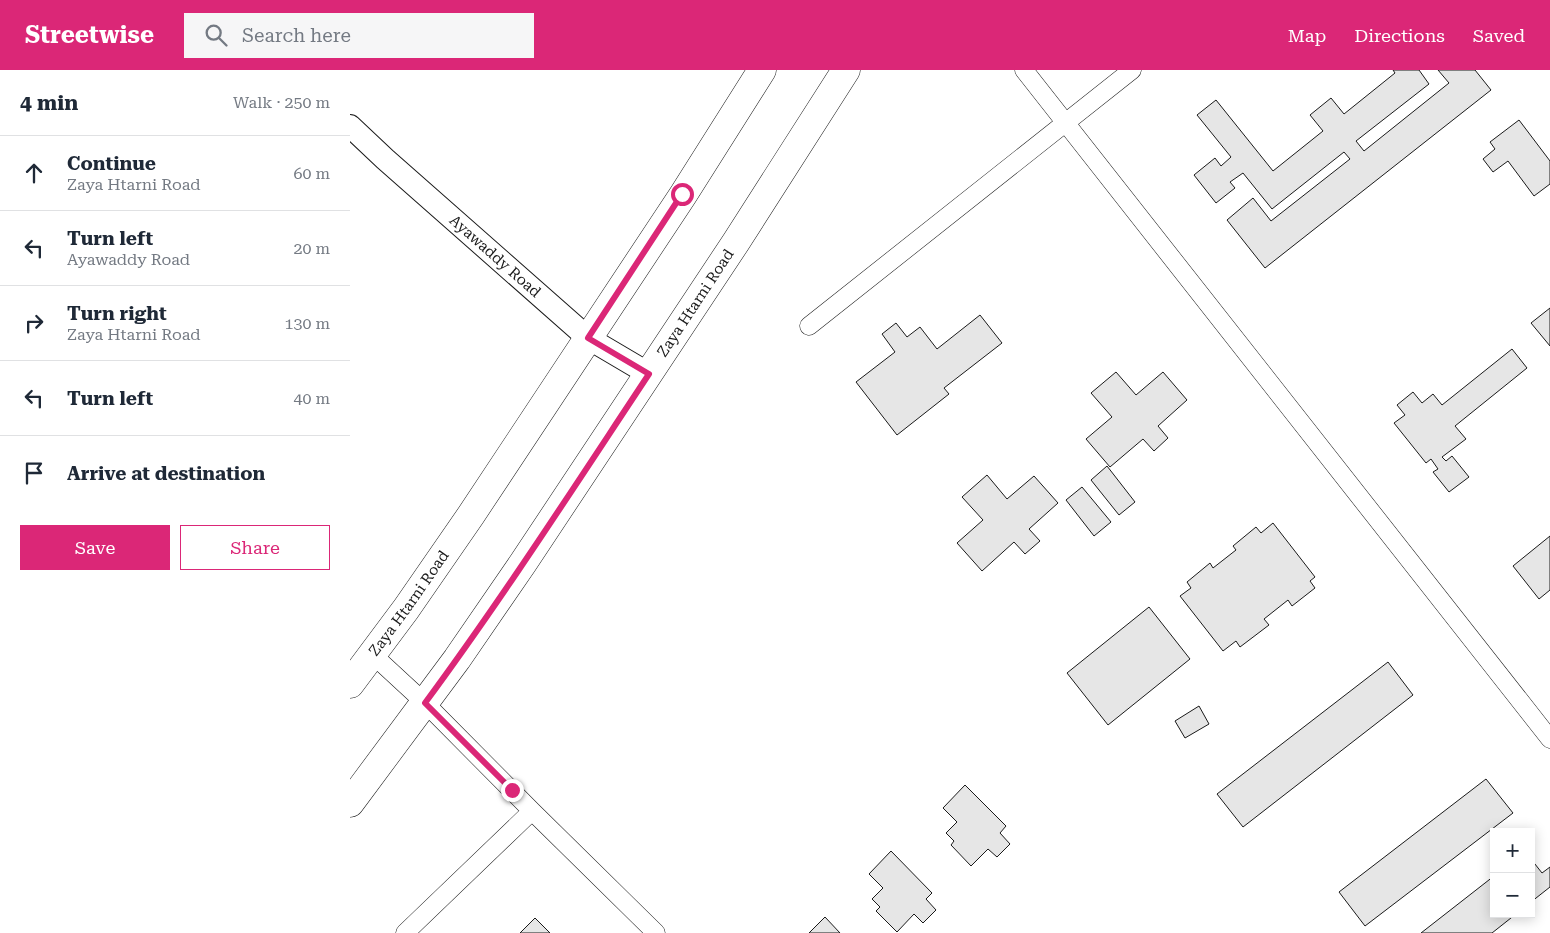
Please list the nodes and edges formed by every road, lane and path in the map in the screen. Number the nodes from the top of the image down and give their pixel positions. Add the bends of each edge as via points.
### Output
1 (762, 70) edge
2 (846, 70) edge
3 (1024, 70) edge
4 (1132, 70) edge
5 (1065, 122) junction
6 (350, 126) edge
7 (809, 326) dead end
8 (588, 338) junction
9 (649, 374) junction
10 (372, 654) junction
11 (350, 684) edge
12 (425, 703) junction
13 (1550, 739) edge
14 (350, 803) edge
15 (532, 811) junction
16 (405, 933) edge
17 (656, 933) edge

1 - 8 main road, Zaya Htarni Road
2 - 9 main road, Zaya Htarni Road
3 - 5 street
4 - 5 street
5 - 7 street
5 - 13 street
6 - 8 street, Ayawaddy Road
8 - 9 street, Ayawaddy Road
8 - 10 main road, Zaya Htarni Road via 471,515
9 - 12 main road, Zaya Htarni Road
10 - 11 main road, Zaya Htarni Road
10 - 12 street
12 - 14 main road, Zaya Htarni Road
12 - 15 street
15 - 16 street
15 - 17 street

